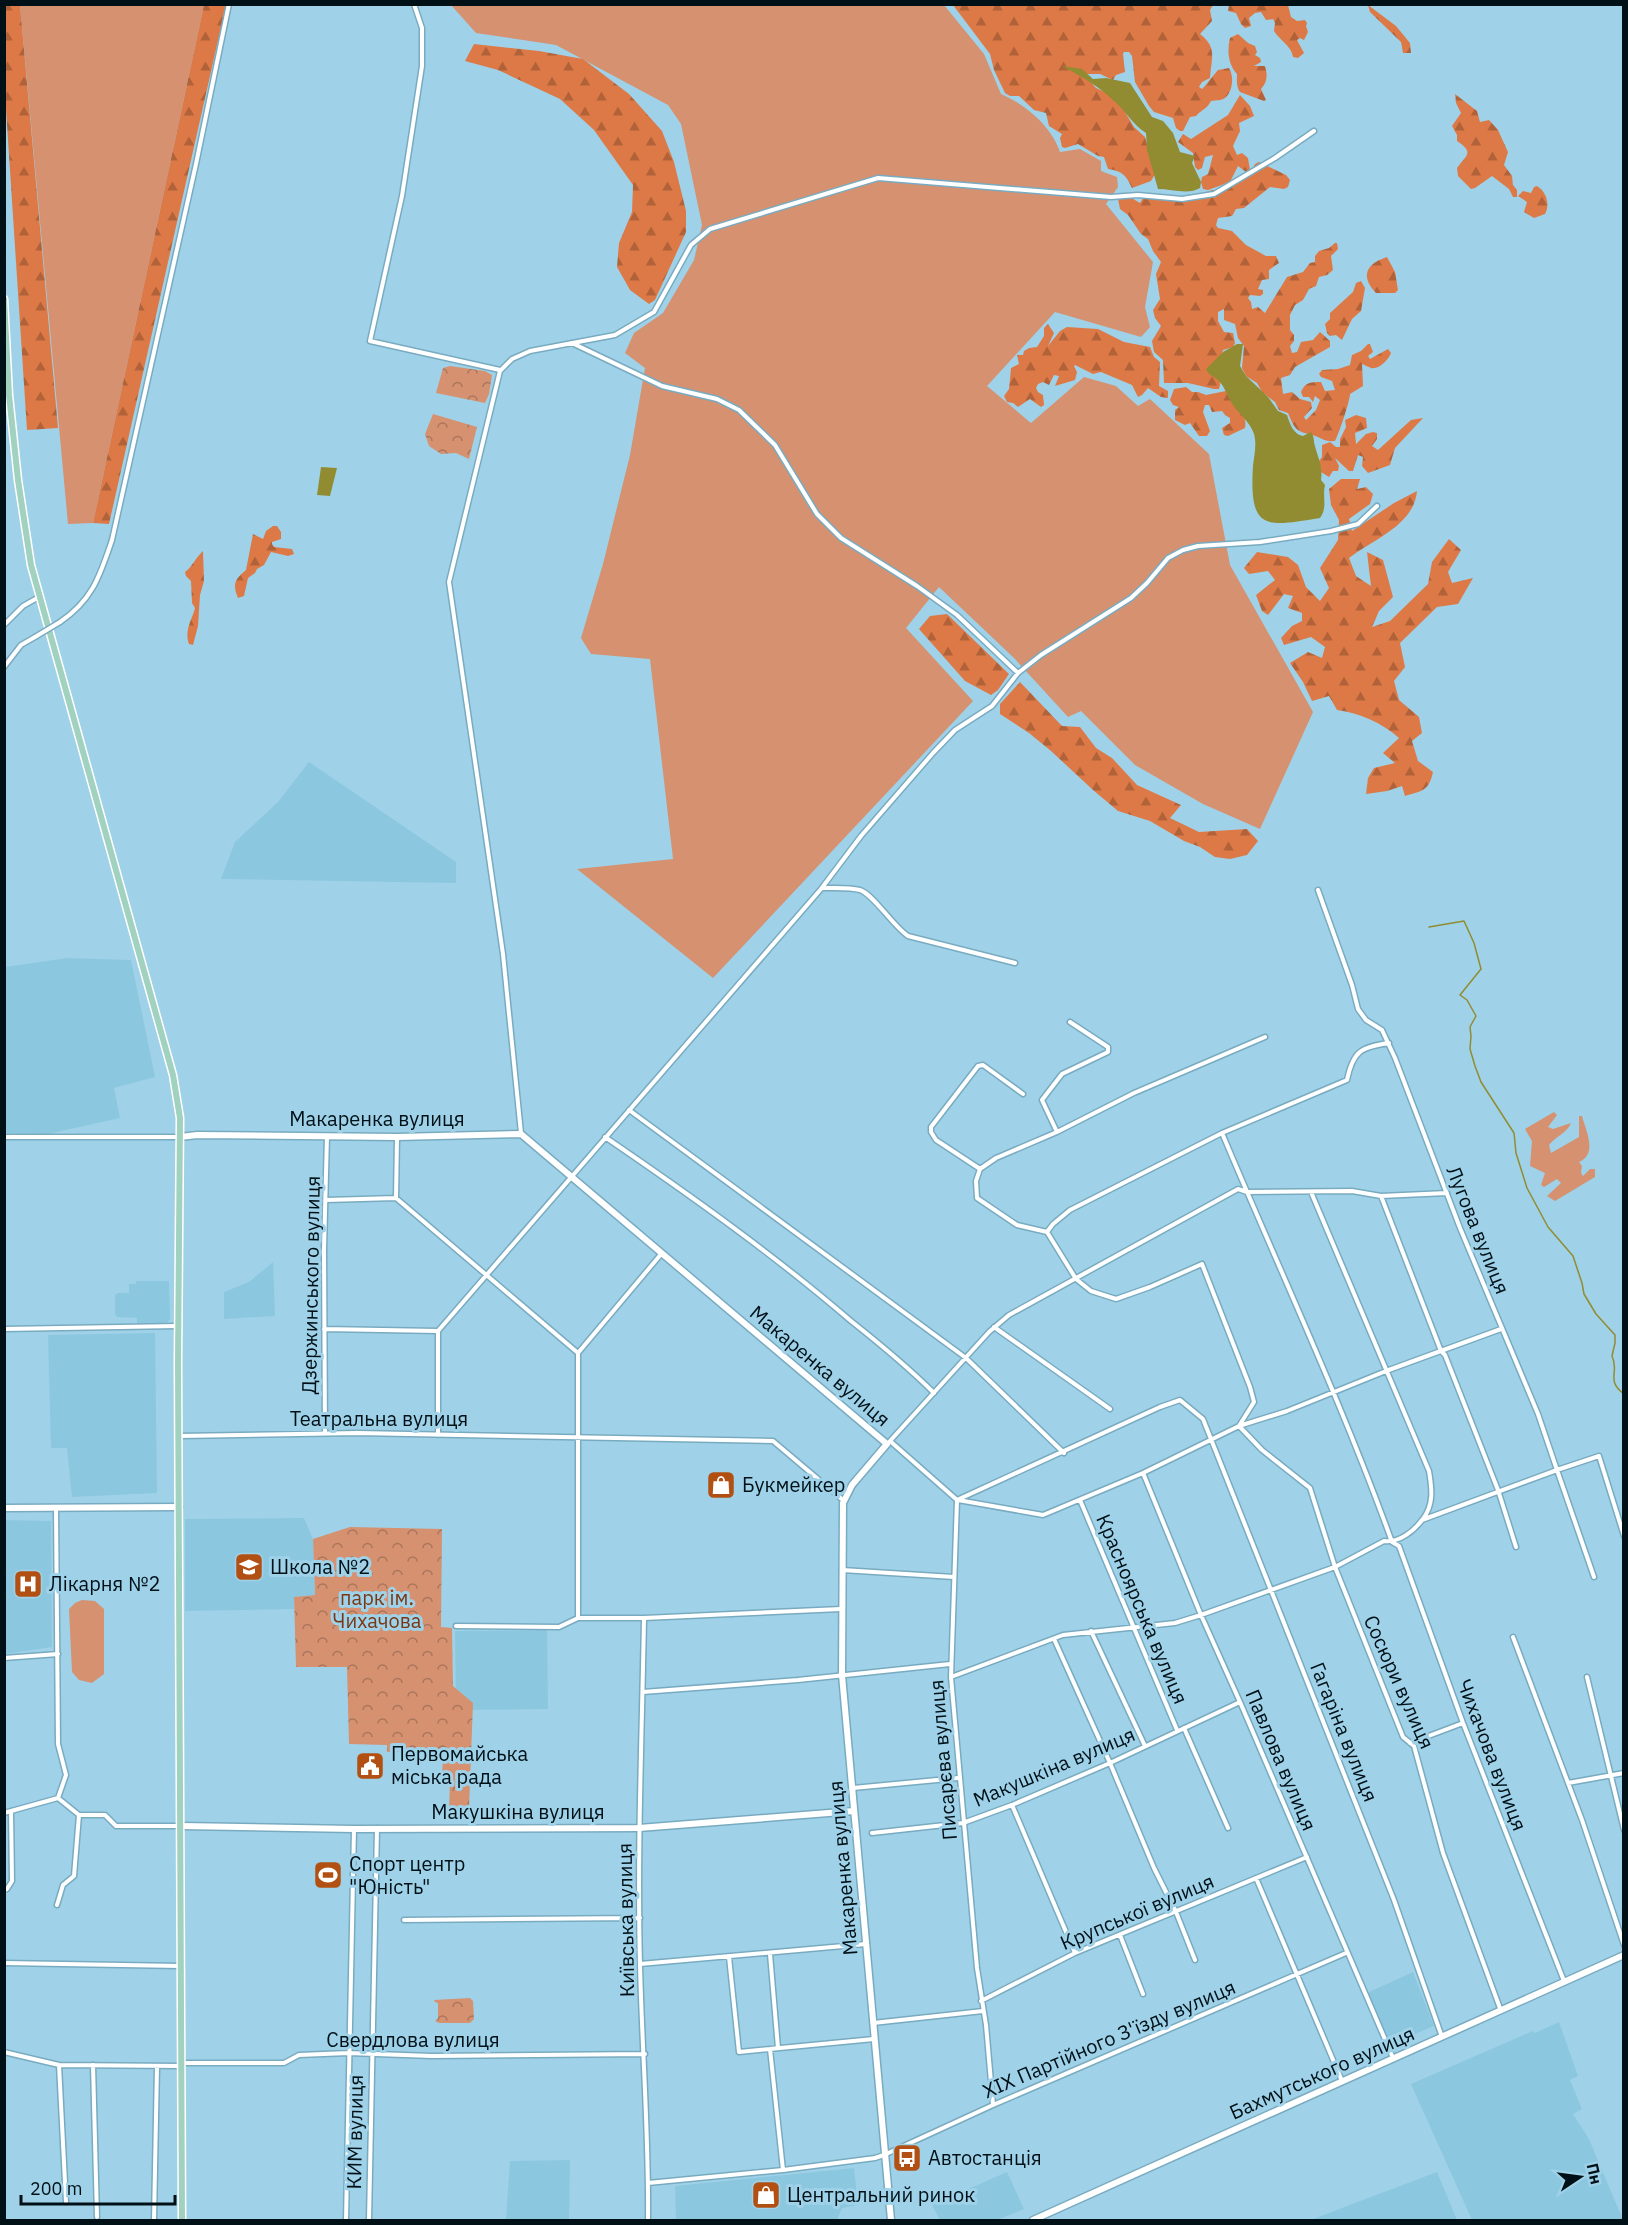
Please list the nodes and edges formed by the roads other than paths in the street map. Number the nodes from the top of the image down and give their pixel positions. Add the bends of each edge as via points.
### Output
1 (229, 4) edge
2 (414, 4) edge
3 (1314, 131) dead end
4 (4, 299) edge
5 (572, 343) junction
6 (500, 370) junction
7 (1377, 506) dead end
8 (40, 597) junction
9 (4, 625) edge
10 (4, 667) edge
11 (1018, 673) junction
12 (822, 888) junction
13 (1318, 891) dead end
14 (1015, 963) dead end
15 (1070, 1022) dead end
16 (1265, 1037) dead end
17 (1389, 1043) junction
18 (1023, 1094) dead end
19 (628, 1110) junction
20 (1057, 1132) junction
21 (1222, 1133) junction
22 (521, 1134) junction
23 (327, 1136) junction
24 (4, 1137) edge
25 (180, 1137) junction
26 (397, 1137) junction
27 (605, 1137) junction
28 (980, 1169) junction
29 (571, 1177) junction
30 (1247, 1192) junction
31 (1311, 1192) junction
32 (1447, 1192) junction
33 (1381, 1196) junction
34 (396, 1198) junction
35 (326, 1200) junction
36 (1047, 1232) junction
37 (662, 1253) junction
38 (488, 1276) junction
39 (1076, 1279) junction
40 (178, 1326) junction
41 (994, 1327) junction
42 (4, 1329) edge
43 (324, 1329) junction
44 (1501, 1329) junction
45 (438, 1331) junction
46 (1441, 1351) junction
47 (578, 1353) junction
48 (966, 1358) junction
49 (1386, 1371) junction
50 (1333, 1392) junction
51 (934, 1394) junction
52 (1110, 1410) dead end
53 (1239, 1426) junction
54 (325, 1434) junction
55 (438, 1435) junction
56 (179, 1436) junction
57 (579, 1438) junction
58 (1212, 1440) junction
59 (889, 1442) junction
60 (1064, 1453) junction
61 (1557, 1470) junction
62 (1143, 1473) junction
63 (1498, 1490) junction
64 (957, 1500) junction
65 (1080, 1500) junction
66 (844, 1501) junction
67 (56, 1507) junction
68 (180, 1507) junction
69 (4, 1508) edge
70 (1422, 1520) junction
71 (1623, 1536) edge
72 (1392, 1542) junction
73 (1516, 1546) dead end
74 (1335, 1567) junction
75 (842, 1570) junction
76 (954, 1576) junction
77 (1594, 1577) dead end
78 (1272, 1591) junction
79 (841, 1610) junction
80 (1201, 1615) junction
81 (578, 1618) junction
82 (644, 1618) junction
83 (456, 1626) dead end
84 (1135, 1628) junction
85 (1090, 1631) junction
86 (1513, 1637) dead end
87 (1054, 1639) junction
88 (58, 1654) junction
89 (4, 1658) edge
90 (950, 1664) junction
91 (842, 1675) junction
92 (951, 1677) junction
93 (1587, 1677) dead end
94 (643, 1692) junction
95 (1240, 1702) junction
96 (1463, 1723) junction
97 (1184, 1728) junction
98 (1177, 1730) junction
99 (1410, 1743) junction
100 (1145, 1746) junction
101 (1110, 1763) junction
102 (1623, 1773) edge
103 (1611, 1775) junction
104 (958, 1778) junction
105 (1568, 1783) junction
106 (852, 1788) junction
107 (58, 1798) junction
108 (1012, 1805) junction
109 (11, 1811) junction
110 (854, 1811) junction
111 (4, 1813) edge
112 (79, 1815) junction
113 (963, 1823) junction
114 (181, 1826) junction
115 (354, 1828) junction
116 (377, 1828) junction
117 (639, 1828) junction
118 (1228, 1828) dead end
119 (1623, 1830) edge
120 (872, 1833) dead end
121 (1306, 1857) junction
122 (1256, 1878) junction
123 (4, 1890) edge
124 (57, 1905) dead end
125 (1176, 1912) junction
126 (640, 1918) junction
127 (404, 1920) dead end
128 (1120, 1935) junction
129 (866, 1944) junction
130 (1623, 1945) edge
131 (770, 1953) junction
132 (1075, 1953) junction
133 (1346, 1953) junction
134 (1623, 1955) edge
135 (729, 1958) junction
136 (1195, 1960) dead end
137 (4, 1963) edge
138 (640, 1964) junction
139 (182, 1966) junction
140 (1298, 1975) junction
141 (1564, 1981) junction
142 (1143, 1994) dead end
143 (981, 2001) junction
144 (983, 2011) junction
145 (1501, 2012) junction
146 (873, 2023) junction
147 (1442, 2037) junction
148 (874, 2039) junction
149 (778, 2048) junction
150 (770, 2049) junction
151 (4, 2052) edge
152 (348, 2053) junction
153 (371, 2053) junction
154 (645, 2054) junction
155 (1393, 2058) junction
156 (182, 2064) junction
157 (59, 2065) junction
158 (93, 2066) junction
159 (157, 2066) junction
160 (1342, 2081) junction
161 (993, 2105) junction
162 (884, 2155) junction
163 (783, 2170) junction
164 (648, 2182) junction
165 (66, 2202) dead end
166 (97, 2217) dead end
167 (154, 2220) edge
168 (182, 2220) edge
169 (346, 2220) edge
170 (369, 2220) edge
171 (648, 2220) edge
172 (891, 2220) edge
173 (1034, 2220) edge

1 - 10 street, bridge via 112,540 100,574 78,609 21,645
2 - 6 street via 422,28 422,66 402,196 370,341
3 - 5 street via 1214,194 1182,199 878,178 710,229 691,244 654,312 615,335
4 - 8 main road via 18,480
5 - 6 street via 530,351
5 - 11 street via 662,386 717,399 739,410 775,445 817,514 841,538 957,615
6 - 22 street via 449,582 502,954
7 - 11 street via 1358,524 1331,531 1183,550 1168,558 1131,598
8 - 9 street via 22,606
8 - 25 main road via 173,1074
11 - 12 street via 992,706 955,730 933,753
12 - 14 street via 868,894 898,930 908,936
12 - 19 street
13 - 17 street, Лугова вулиця via 1358,1009 1366,1020 1382,1030
15 - 20 street via 1108,1047 1108,1052 1062,1074 1042,1100
16 - 20 street
17 - 21 street via 1366,1046 1356,1055 1347,1080
17 - 32 street, Лугова вулиця
18 - 28 street via 983,1065 978,1066 931,1127 936,1140
19 - 27 street
19 - 48 street
20 - 28 street
21 - 30 street, Чихачова вулиця
21 - 36 street via 1070,1210
22 - 26 street, Макаренка вулиця
22 - 29 street, Макаренка вулиця
23 - 25 street, Макаренка вулиця
23 - 26 street, Макаренка вулиця
23 - 35 street, Дзержинського вулиця
24 - 25 street, Макаренка вулиця
25 - 40 main road
26 - 34 street
27 - 29 street
27 - 51 street via 803,1280
28 - 36 street via 977,1198 1017,1225
29 - 37 street, Макаренка вулиця
29 - 38 street
30 - 31 street
30 - 39 street via 1238,1190
30 - 50 street, Чихачова вулиця
31 - 33 street via 1352,1191
31 - 49 street
32 - 33 street
32 - 44 street, Лугова вулиця
33 - 46 street
34 - 35 street
34 - 38 street
35 - 43 street, Дзержинського вулиця
36 - 39 street
37 - 47 street
37 - 59 street, Макаренка вулиця
38 - 45 street
38 - 47 street
39 - 41 street
39 - 53 street via 1091,1291 1116,1299 1202,1264 1254,1402
40 - 42 street
40 - 56 main road
41 - 48 street
41 - 52 street
43 - 45 street
43 - 54 street, Дзержинського вулиця
44 - 46 street
44 - 61 street, Лугова вулиця via 1538,1414
45 - 55 street
46 - 49 street
46 - 63 street
47 - 57 street
48 - 51 street
48 - 60 street
49 - 50 street
49 - 70 street via 1429,1471 1430,1509
50 - 53 street
50 - 72 street, Чихачова вулиця
51 - 59 street
53 - 58 street
53 - 74 street, Сосюри вулиця via 1310,1488
54 - 55 street, Театральна вулиця
54 - 56 street, Театральна вулиця
55 - 57 street, Театральна вулиця
56 - 68 main road
57 - 66 street, Театральна вулиця via 773,1441
57 - 81 street
58 - 60 street, Гагаріна вулиця via 1203,1419 1180,1400
58 - 62 street
58 - 78 street, Гагаріна вулиця
59 - 64 street
59 - 66 street, Макаренка вулиця via 852,1485
60 - 64 street
61 - 63 street
61 - 71 street via 1599,1456
61 - 77 street, Лугова вулиця
62 - 65 street
62 - 80 street, Павлова вулиця
63 - 70 street
63 - 73 street
64 - 65 street via 1043,1515
64 - 76 street, Писарєва вулиця
65 - 84 street, Красноярська вулиця
66 - 75 street, Макаренка вулиця
67 - 68 street
67 - 69 street
67 - 88 street
68 - 114 main road
70 - 72 street via 1415,1529
72 - 74 street via 1384,1541
72 - 96 street, Чихачова вулиця via 1399,1546
74 - 78 street
74 - 99 street, Сосюри вулиця via 1403,1737
75 - 76 street
75 - 79 street, Макаренка вулиця
76 - 90 street, Писарєва вулиця
78 - 80 street
78 - 147 street, Гагаріна вулиця via 1394,1900
79 - 82 street
79 - 91 street, Макаренка вулиця
80 - 84 street
80 - 95 street, Павлова вулиця
81 - 82 street
81 - 83 street via 559,1627
82 - 94 street, Київська вулиця
84 - 85 street
84 - 98 street, Красноярська вулиця
85 - 87 street
85 - 100 street
86 - 105 street
87 - 92 street
87 - 101 street
88 - 89 street
88 - 107 street via 58,1744 66,1775
90 - 91 street
90 - 92 street, Писарєва вулиця
91 - 94 street
91 - 106 street, Макаренка вулиця
92 - 104 street, Писарєва вулиця
93 - 103 street
94 - 117 street, Київська вулиця
95 - 97 street, Макушкіна вулиця
95 - 121 street, Павлова вулиця
96 - 99 street
96 - 141 street, Чихачова вулиця
97 - 98 street, Макушкіна вулиця
97 - 118 street, Красноярська вулиця
98 - 100 street, Макушкіна вулиця
99 - 145 street, Сосюри вулиця via 1443,1853
100 - 101 street, Макушкіна вулиця
101 - 108 street, Макушкіна вулиця
101 - 125 street
102 - 103 street
103 - 105 street
103 - 119 street
104 - 106 street
104 - 113 street, Писарєва вулиця
105 - 130 street
106 - 110 street, Макаренка вулиця
107 - 109 street
107 - 112 street
108 - 113 street, Макушкіна вулиця
108 - 132 street
109 - 111 street
109 - 123 street via 12,1881
110 - 117 street, Макушкіна вулиця
110 - 129 street, Макаренка вулиця
112 - 114 street via 105,1815 116,1826
112 - 124 street via 74,1876 63,1885
113 - 120 street, Макушкіна вулиця
113 - 143 street, Писарєва вулиця
114 - 115 street, Макушкіна вулиця
114 - 139 main road
115 - 116 street, Макушкіна вулиця
115 - 152 street, КИМ вулиця
116 - 117 street, Макушкіна вулиця
116 - 153 street, КИМ вулиця
117 - 126 street, Київська вулиця
121 - 122 street, Крупської вулиця
121 - 133 street, Павлова вулиця
122 - 125 street, Крупської вулиця
122 - 140 street
125 - 128 street, Крупської вулиця
125 - 136 street
126 - 127 street
126 - 138 street, Київська вулиця
128 - 132 street, Крупської вулиця
128 - 142 street
129 - 131 street
129 - 146 street, Макаренка вулиця
131 - 135 street
131 - 149 street
132 - 143 street, Крупської вулиця
133 - 140 street, XIX Партійного З'їзду вулиця
133 - 155 street, Павлова вулиця
134 - 141 street, Бахмутського вулиця
135 - 138 street
135 - 150 street via 739,2052
137 - 139 street
138 - 154 street, Київська вулиця
139 - 156 main road
140 - 160 street
140 - 161 street, XIX Партійного З'їзду вулиця
141 - 145 street, Бахмутського вулиця
143 - 144 street, Писарєва вулиця
144 - 146 street
144 - 161 street, Писарєва вулиця
145 - 147 street, Бахмутського вулиця
146 - 148 street, Макаренка вулиця
147 - 155 street, Бахмутського вулиця
148 - 149 street
148 - 162 street, Макаренка вулиця
149 - 150 street
150 - 163 street
151 - 157 street, Свердлова вулиця
152 - 153 street, Свердлова вулиця
152 - 156 street, Свердлова вулиця via 299,2055 284,2063
152 - 169 street, КИМ вулиця
153 - 154 street, Свердлова вулиця
153 - 170 street, КИМ вулиця
154 - 164 street, Київська вулиця
155 - 160 street, Бахмутського вулиця
156 - 159 street, Свердлова вулиця
156 - 168 main road
157 - 158 street, Свердлова вулиця
157 - 165 street
158 - 159 street, Свердлова вулиця
158 - 166 street
159 - 167 street
160 - 173 street, Бахмутського вулиця
161 - 162 street, XIX Партійного З'їзду вулиця
162 - 163 street, XIX Партійного З'їзду вулиця
162 - 172 street, Макаренка вулиця
163 - 164 street, XIX Партійного З'їзду вулиця
164 - 171 street, Київська вулиця

